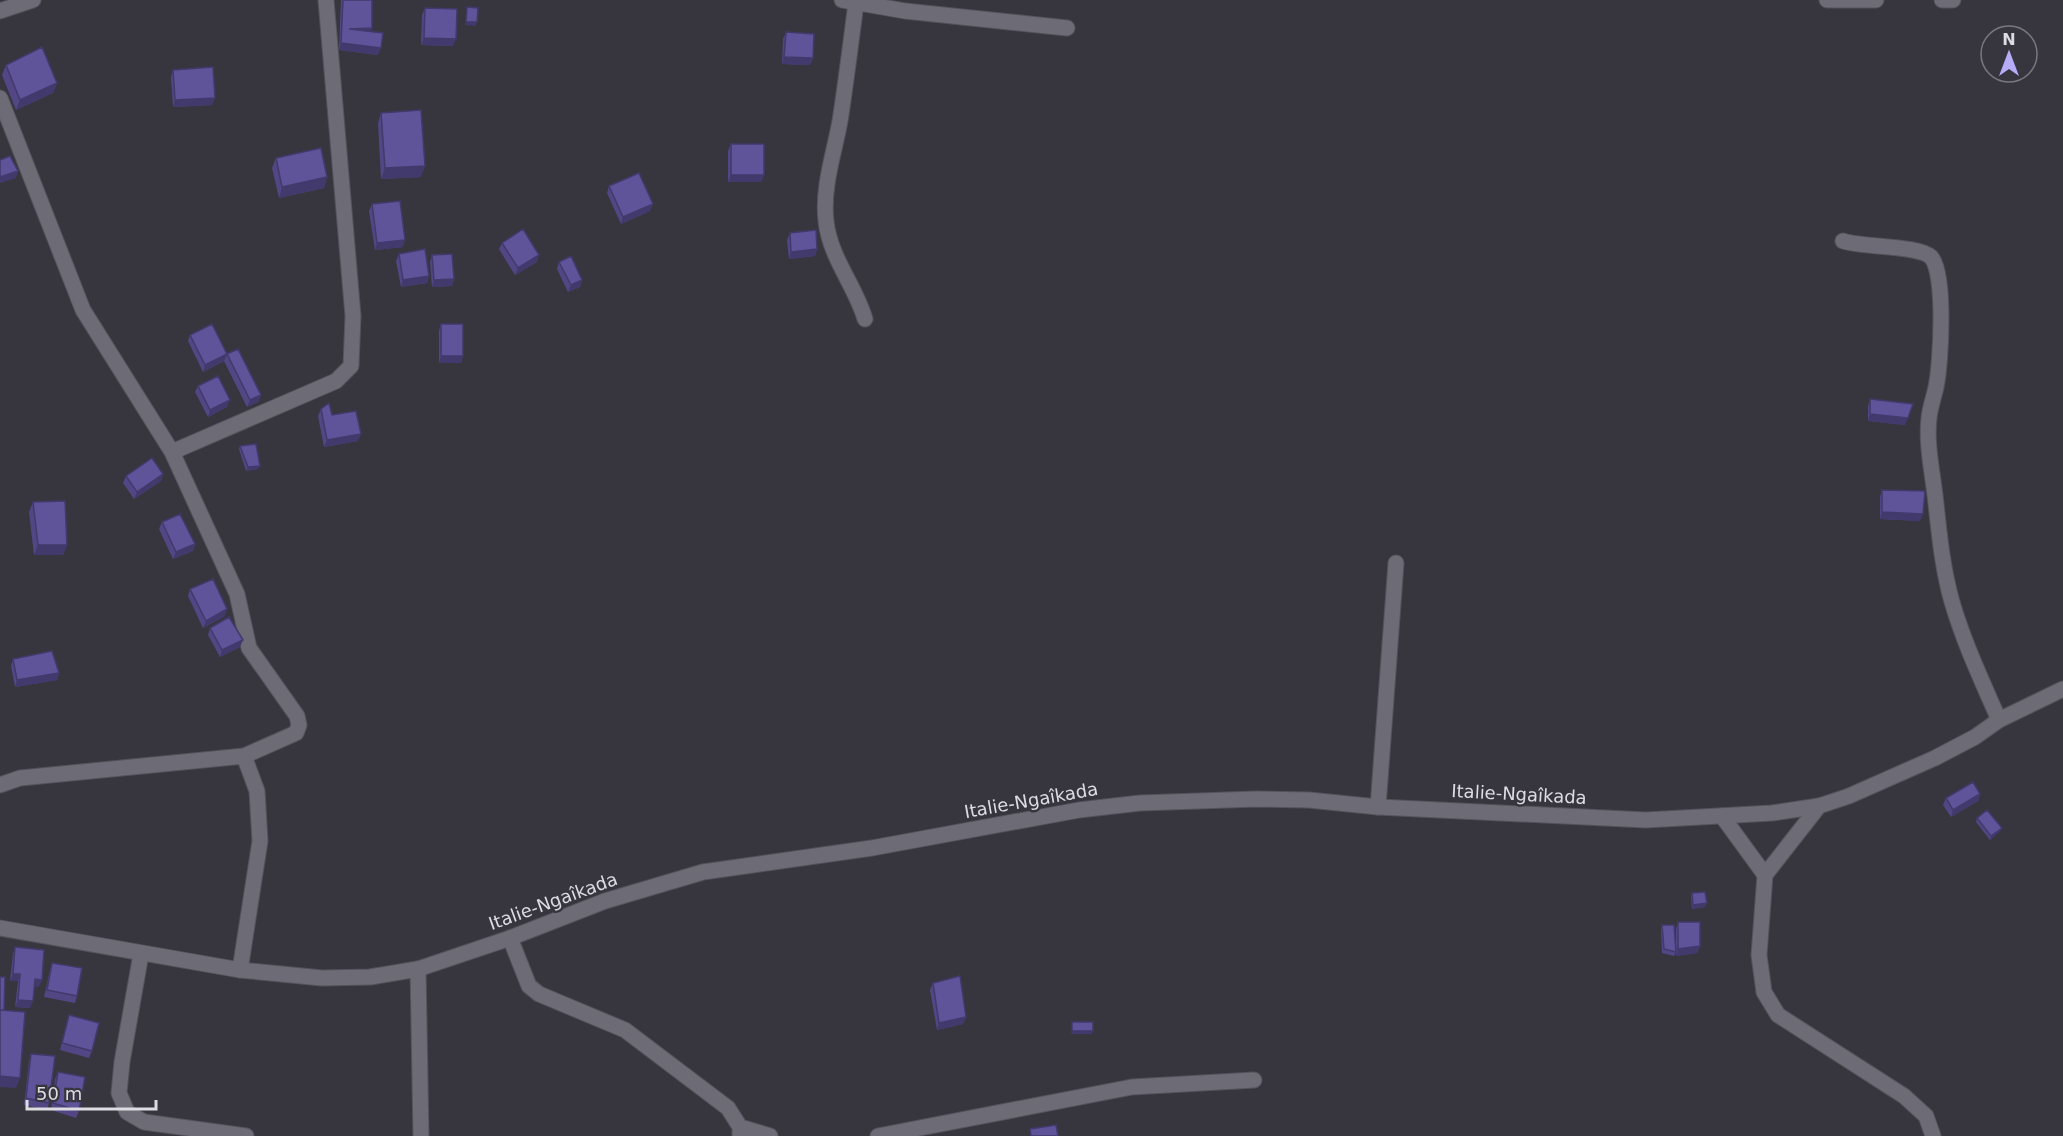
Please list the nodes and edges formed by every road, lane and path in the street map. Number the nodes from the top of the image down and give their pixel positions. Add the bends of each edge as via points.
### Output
1 (33, 0) edge
2 (326, 0) edge
3 (1827, 0) edge
4 (1876, 0) edge
5 (1942, 0) edge
6 (1953, 0) edge
7 (849, 1) edge
8 (0, 11) edge
9 (1067, 28) dead end
10 (0, 98) edge
11 (1843, 241) dead end
12 (865, 319) dead end
13 (172, 452) junction
14 (1396, 562) dead end
15 (2063, 689) edge
16 (1999, 720) junction
17 (244, 756) junction
18 (0, 785) edge
19 (1819, 806) junction
20 (1378, 807) junction
21 (1722, 816) junction
22 (1765, 875) junction
23 (0, 928) edge
24 (510, 938) junction
25 (141, 954) junction
26 (418, 969) junction
27 (240, 970) junction
28 (1254, 1080) dead end
29 (740, 1131) edge
30 (246, 1136) edge
31 (421, 1136) edge
32 (770, 1136) edge
33 (878, 1136) edge
34 (1933, 1136) edge

1 - 8 street
2 - 13 street via 353,316 351,366 336,381
3 - 4 street
5 - 6 street
7 - 9 street via 905,11
7 - 12 street via 840,121 825,199 826,223 837,262 859,297
10 - 13 street via 83,310
11 - 16 street via 1857,246 1920,251 1931,257 1937,270 1941,335 1937,385 1929,418 1929,448 1942,555 1968,650
13 - 17 street via 237,594 249,648 297,716 296,733
14 - 20 street
15 - 16 street, Italie-Ngaîkada
16 - 19 street, Italie-Ngaîkada via 1935,758
17 - 18 street via 20,778
17 - 27 street via 257,792 260,841
19 - 21 street, Italie-Ngaîkada
19 - 22 street
20 - 21 street, Italie-Ngaîkada via 1646,820
20 - 24 street, Italie-Ngaîkada via 1256,799 1140,803 1079,810 872,848 703,872 605,901
21 - 22 street
22 - 34 street via 1759,955 1764,992 1778,1015 1904,1096 1926,1116
23 - 25 street, Italie-Ngaîkada
24 - 26 street, Italie-Ngaîkada
24 - 29 street via 529,986 625,1030 728,1108
25 - 27 street, Italie-Ngaîkada
25 - 30 street via 119,1093 127,1112 144,1122
26 - 27 street, Italie-Ngaîkada via 370,977 322,978
26 - 31 street
28 - 33 street via 1132,1087
29 - 32 street

